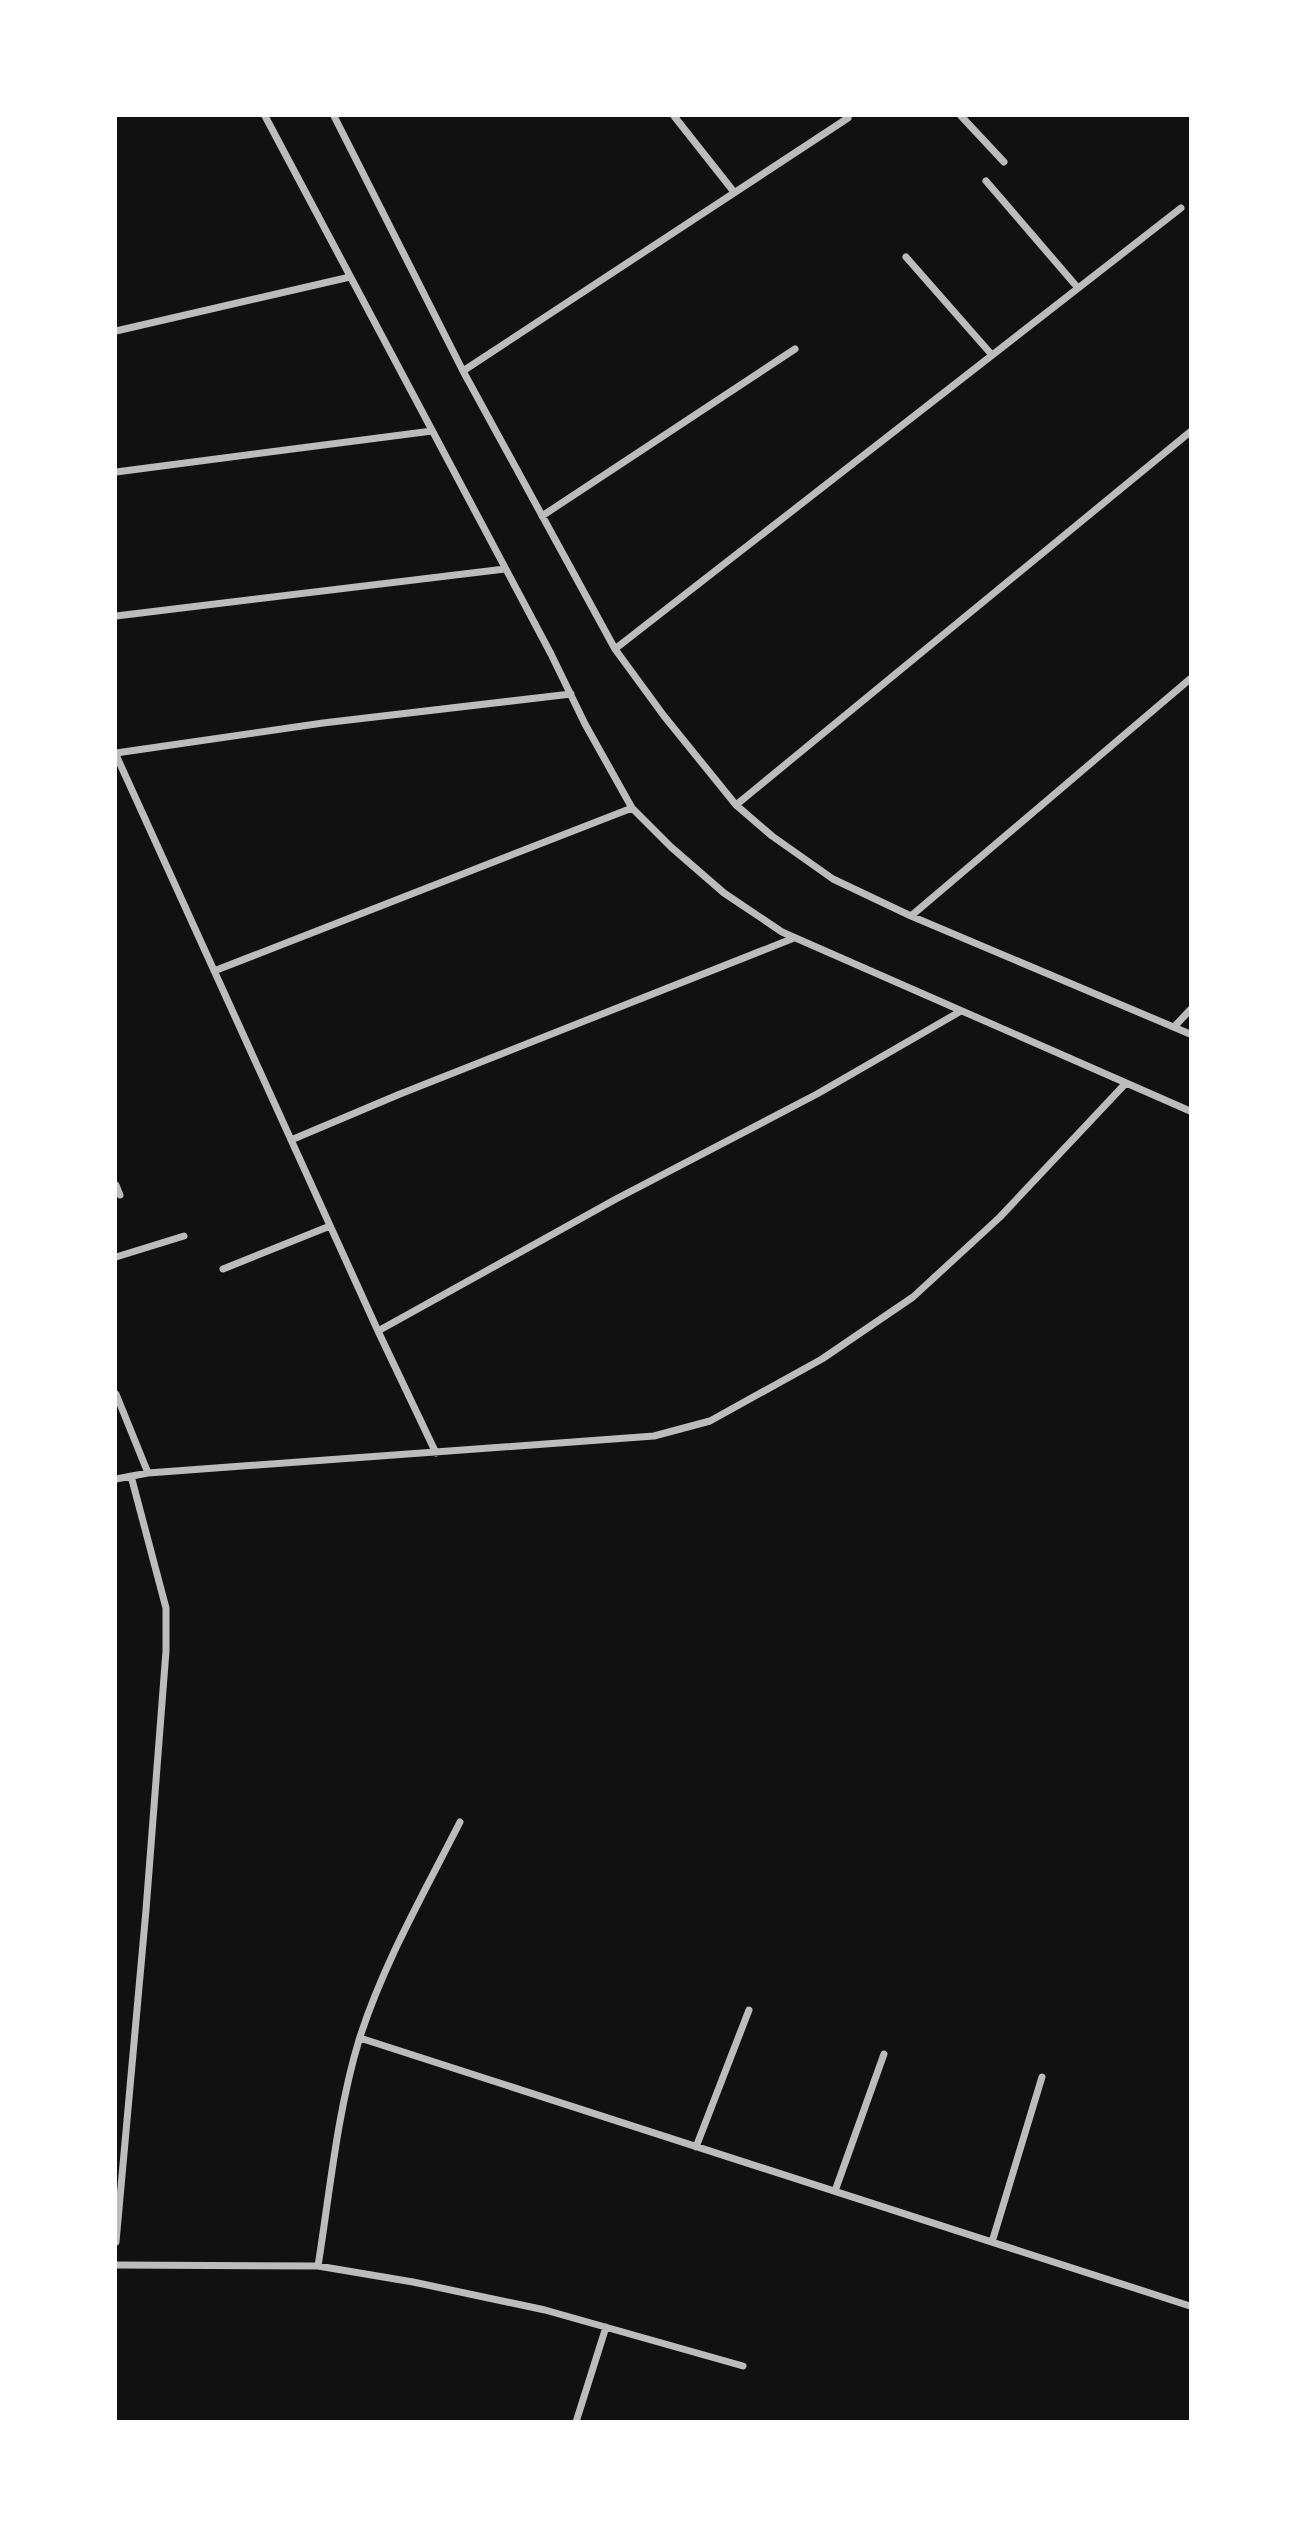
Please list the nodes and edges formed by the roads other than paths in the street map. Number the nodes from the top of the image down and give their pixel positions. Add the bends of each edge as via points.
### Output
1 (265, 116) edge
2 (334, 116) edge
3 (674, 116) edge
4 (961, 116) edge
5 (848, 118) dead end
6 (1004, 162) dead end
7 (986, 181) dead end
8 (734, 192) junction
9 (1181, 208) dead end
10 (906, 257) dead end
11 (350, 277) junction
12 (1078, 288) junction
13 (116, 331) edge
14 (794, 349) dead end
15 (992, 355) junction
16 (463, 371) junction
17 (432, 430) junction
18 (1191, 432) edge
19 (116, 472) edge
20 (542, 516) junction
21 (505, 569) junction
22 (116, 617) edge
23 (615, 649) junction
24 (1191, 679) edge
25 (571, 694) junction
26 (116, 754) edge
27 (736, 805) junction
28 (632, 808) junction
29 (911, 916) junction
30 (794, 938) junction
31 (214, 971) junction
32 (1191, 1010) edge
33 (961, 1011) junction
34 (1174, 1027) junction
35 (1191, 1034) edge
36 (1126, 1083) junction
37 (1191, 1111) edge
38 (291, 1140) junction
39 (116, 1185) edge
40 (120, 1195) dead end
41 (330, 1226) junction
42 (184, 1236) dead end
43 (116, 1257) edge
44 (223, 1269) dead end
45 (378, 1331) junction
46 (116, 1394) edge
47 (436, 1453) junction
48 (148, 1473) junction
49 (131, 1476) junction
50 (116, 1479) edge
51 (460, 1822) dead end
52 (750, 2010) dead end
53 (360, 2038) junction
54 (884, 2054) dead end
55 (1042, 2077) dead end
56 (696, 2147) junction
57 (835, 2192) junction
58 (116, 2242) edge
59 (992, 2242) junction
60 (116, 2265) edge
61 (318, 2266) junction
62 (1191, 2306) edge
63 (606, 2327) junction
64 (743, 2366) dead end
65 (576, 2421) edge

1 - 11 street
2 - 16 street
3 - 8 street
4 - 6 street
5 - 8 street
7 - 12 street
8 - 16 street
9 - 12 street
10 - 15 street
11 - 13 street
11 - 17 street
12 - 15 street
14 - 20 street
15 - 23 street
16 - 20 street
17 - 19 street
17 - 21 street
18 - 27 street
20 - 23 street
21 - 22 street
21 - 25 street
23 - 27 street
24 - 29 street
25 - 26 street via 323,723
25 - 28 street
26 - 31 street
27 - 29 street via 833,879
28 - 30 street via 723,893
28 - 31 street
29 - 34 street
30 - 33 street
30 - 38 street
31 - 38 street
32 - 34 street
33 - 36 street
33 - 45 street
34 - 35 street
36 - 37 street
36 - 47 street via 1000,1217 914,1297 822,1359 710,1421 654,1436
38 - 41 street
39 - 40 street
41 - 44 street
41 - 45 street
42 - 43 street
45 - 47 street
46 - 48 street
47 - 48 street
48 - 49 street
49 - 50 street
49 - 58 street via 166,1608 166,1651
51 - 53 street via 387,1967
52 - 56 street
53 - 56 street
53 - 61 street via 345,2091
54 - 57 street
55 - 59 street
56 - 57 street
57 - 59 street
59 - 62 street
60 - 61 street
61 - 63 street via 413,2282
63 - 64 street
63 - 65 street

